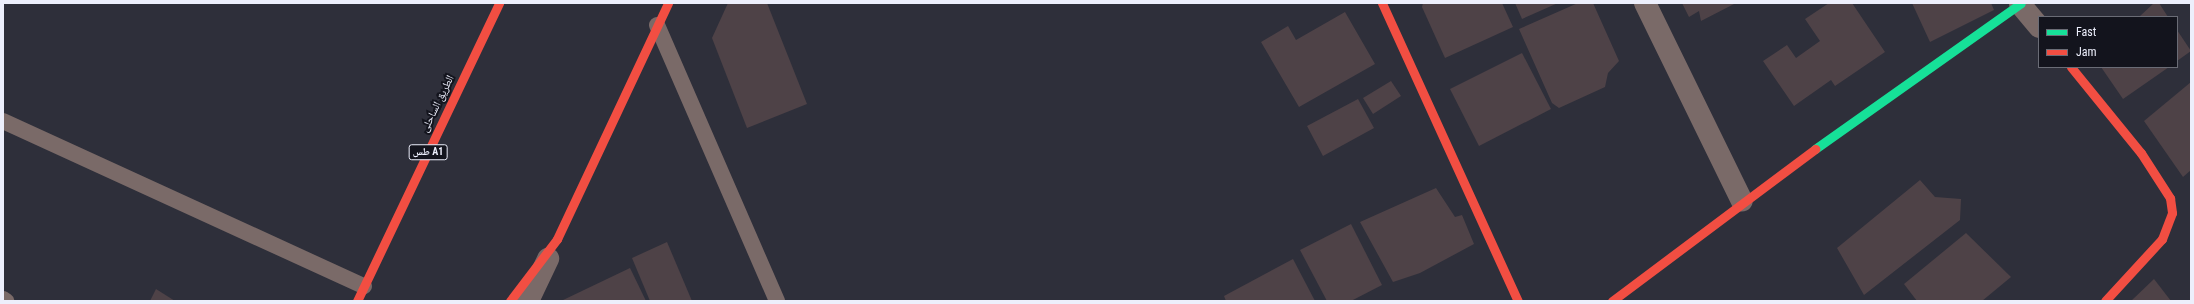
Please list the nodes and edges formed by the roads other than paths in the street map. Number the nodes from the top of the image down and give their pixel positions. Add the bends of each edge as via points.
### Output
1 (499, 3) edge
2 (668, 3) edge
3 (1382, 3) edge
4 (1645, 3) edge
5 (2020, 3) edge
6 (657, 26) junction
7 (2038, 26) edge
8 (2073, 68) edge
9 (3, 121) edge
10 (1742, 201) junction
11 (557, 239) junction
12 (364, 286) junction
13 (3, 299) edge
14 (6, 301) edge
15 (357, 301) edge
16 (510, 301) edge
17 (528, 301) edge
18 (777, 301) edge
19 (1518, 301) edge
20 (1612, 301) edge
21 (2105, 301) edge

1 - 12 main road, الطريق الساحلى / طس A1
2 - 6 main road
3 - 19 main road
4 - 10 street
5 - 7 street
5 - 10 main road
6 - 11 main road
6 - 18 lane
8 - 21 main road via 2141,153 2170,198 2172,213 2162,239
9 - 12 lane
10 - 20 main road
11 - 16 main road
11 - 17 street
12 - 15 main road, الطريق الساحلى / طس A1
13 - 14 lane

